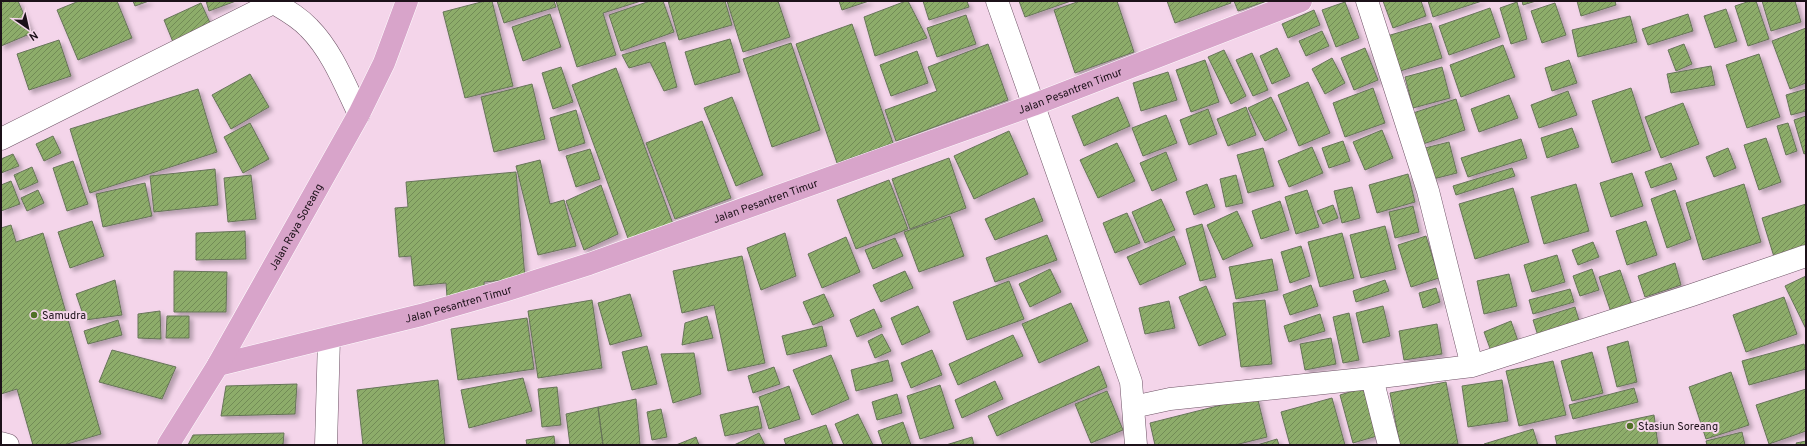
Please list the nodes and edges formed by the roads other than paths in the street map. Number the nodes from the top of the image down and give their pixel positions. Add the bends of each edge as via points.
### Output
1 (406, 1) edge
2 (997, 1) edge
3 (1301, 1) edge
4 (1367, 1) edge
5 (276, 2) edge
6 (1033, 105) junction
7 (359, 114) junction
8 (1, 138) edge
9 (1806, 256) edge
10 (329, 338) junction
11 (218, 365) junction
12 (1472, 366) junction
13 (1372, 378) junction
14 (1133, 407) junction
15 (1, 443) edge
16 (8, 445) edge
17 (168, 445) edge
18 (326, 445) edge
19 (1136, 445) edge
20 (1389, 445) edge

1 - 7 main road, Jalan Raya Soreang via 384,63
2 - 6 street
3 - 6 main road, Jalan Pesantren Timur
4 - 12 street via 1428,192
5 - 7 street via 310,28 331,60
5 - 8 street
6 - 10 main road, Jalan Pesantren Timur via 589,264 428,313
6 - 14 street via 1131,382
7 - 11 main road, Jalan Raya Soreang
9 - 12 street
10 - 11 main road, Jalan Pesantren Timur
10 - 18 street
11 - 17 main road, Jalan Raya Soreang
12 - 13 street
13 - 14 street via 1170,399
13 - 20 street
14 - 19 street
15 - 16 street

